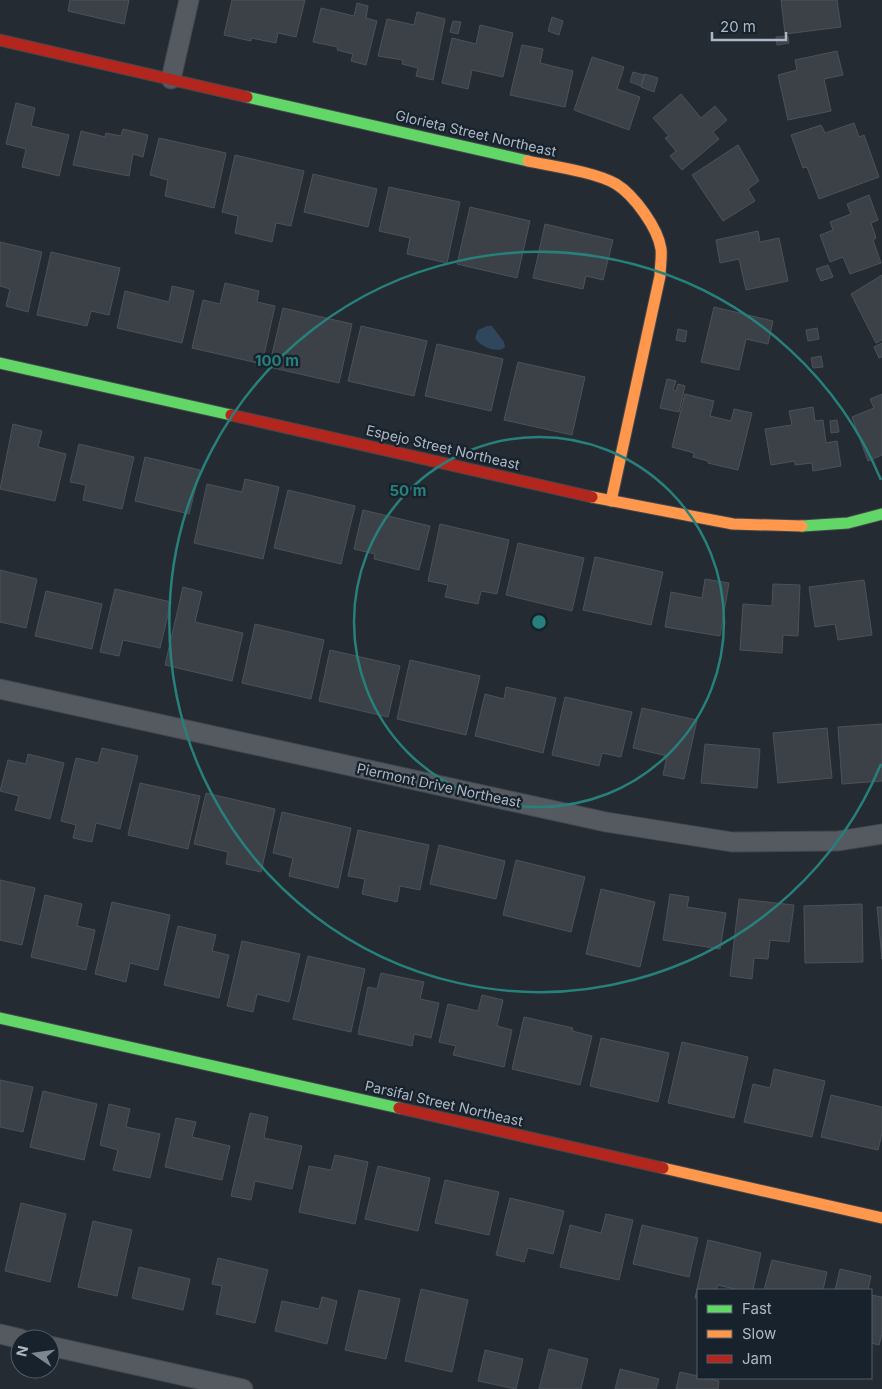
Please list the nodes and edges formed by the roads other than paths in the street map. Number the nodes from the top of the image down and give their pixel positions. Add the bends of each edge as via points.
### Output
1 (189, 0) edge
2 (0, 40) edge
3 (171, 78) junction
4 (0, 363) edge
5 (611, 500) junction
6 (882, 514) edge
7 (0, 688) edge
8 (882, 834) edge
9 (0, 1018) edge
10 (882, 1218) edge
11 (60, 1348) edge
12 (243, 1389) edge

1 - 3 street
2 - 3 street, Glorieta Street Northeast
3 - 5 street, Glorieta Street Northeast via 589,175 616,184 634,200 650,222 661,249 660,276
4 - 5 street, Espejo Street Northeast
5 - 6 street, Espejo Street Northeast via 733,524 759,526 848,523
7 - 8 street, Piermont Drive Northeast via 606,822 732,842 838,841
9 - 10 street, Parsifal Street Northeast
11 - 12 street

